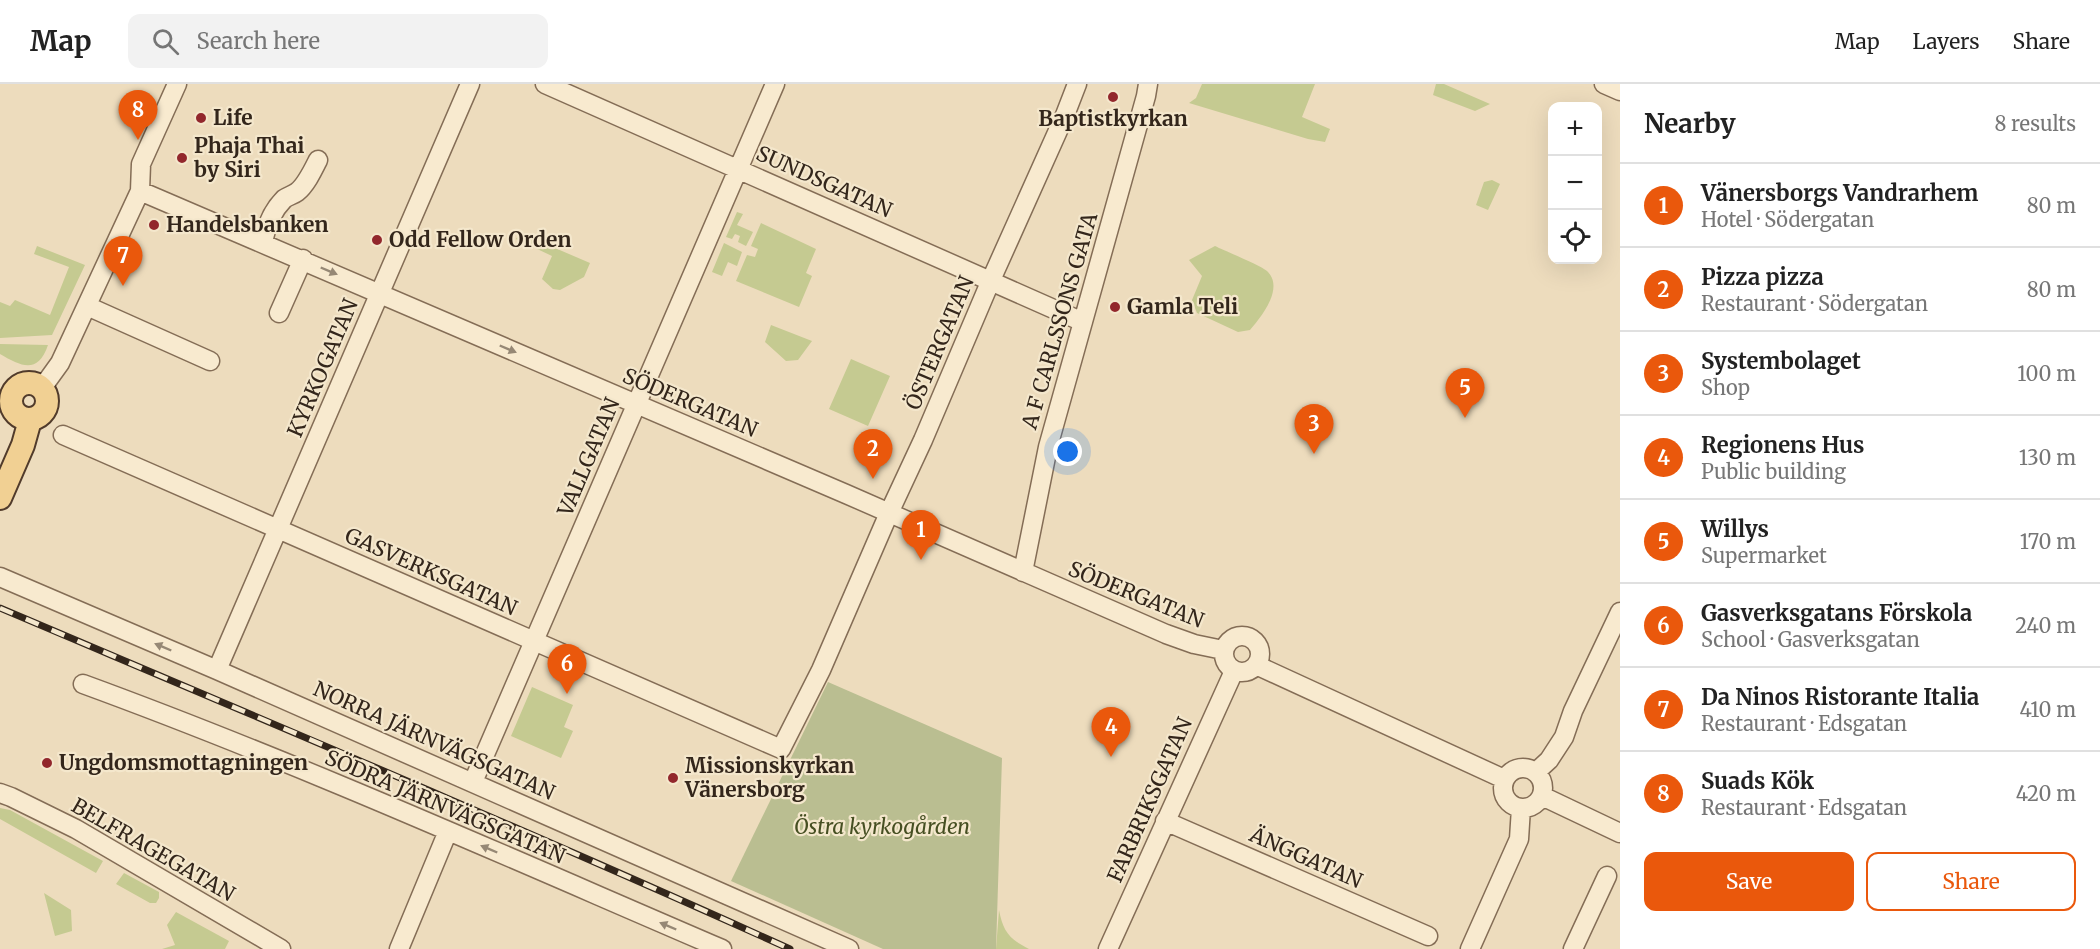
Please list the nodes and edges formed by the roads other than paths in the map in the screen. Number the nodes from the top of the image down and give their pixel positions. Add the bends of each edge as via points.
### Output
1 (177, 84) edge
2 (470, 84) edge
3 (545, 84) edge
4 (775, 84) edge
5 (1077, 84) edge
6 (1148, 84) edge
7 (1604, 84) edge
8 (1620, 91) edge
9 (318, 160) dead end
10 (738, 168) junction
11 (140, 191) junction
12 (263, 242) junction
13 (303, 260) junction
14 (991, 280) junction
15 (380, 293) junction
16 (87, 306) junction
17 (279, 313) dead end
18 (1083, 322) junction
19 (210, 361) dead end
20 (8, 384) edge
21 (42, 388) junction
22 (636, 404) junction
23 (30, 420) junction
24 (63, 435) dead end
25 (0, 498) edge
26 (889, 513) junction
27 (278, 529) junction
28 (1023, 572) junction
29 (0, 577) edge
30 (1620, 612) edge
31 (534, 641) junction
32 (1223, 650) junction
33 (1256, 665) junction
34 (217, 670) junction
35 (1234, 671) junction
36 (83, 684) dead end
37 (781, 749) joint
38 (1536, 772) junction
39 (1504, 779) junction
40 (472, 782) junction
41 (0, 793) edge
42 (1542, 796) junction
43 (1521, 808) junction
44 (1165, 821) junction
45 (448, 831) junction
46 (1620, 832) edge
47 (1607, 876) dead end
48 (1428, 936) dead end
49 (281, 949) edge
50 (399, 949) edge
51 (722, 949) edge
52 (849, 949) edge
53 (1108, 949) edge
54 (1470, 949) edge
55 (1573, 949) edge

1 - 11 street via 141,164
2 - 15 street, KYRKOGATAN
3 - 10 street, SUNDSGATAN
4 - 10 street, VALLGATAN
5 - 14 street, ÖSTERGATAN
6 - 18 street, A F CARLSSONS GATA
7 - 8 street
9 - 12 street via 297,192 285,198 273,214
10 - 14 street, SUNDSGATAN
10 - 22 street, VALLGATAN
11 - 12 street, SÖDERGATAN
11 - 16 street
12 - 13 street, SÖDERGATAN
13 -> 15 street, SÖDERGATAN
13 - 17 street
14 - 18 street, SUNDSGATAN
14 - 26 street, ÖSTERGATAN
15 -> 22 street, SÖDERGATAN
15 - 27 street, KYRKOGATAN
16 - 19 street
16 - 21 street via 60,363
18 - 28 street, A F CARLSSONS GATA via 1048,447
20 - 21 main road via 29,383
20 - 23 main road via 12,409
21 - 23 main road via 47,395 47,408
22 - 26 street, SÖDERGATAN
22 - 31 street, VALLGATAN
23 - 25 main road
24 - 27 street, GASVERKSGATAN
26 - 28 street, SÖDERGATAN
26 - 37 street, ÖSTERGATAN via 821,670
27 - 31 street, GASVERKSGATAN
27 - 34 street, KYRKOGATAN
28 - 32 street, SÖDERGATAN via 1166,634
34 -> 29 street, NORRA JÄRNVÄGSGATAN
30 - 38 street via 1564,737
31 - 37 street, GASVERKSGATAN
31 - 40 street, VALLGATAN
32 - 33 street via 1233,637 1249,637 1260,649
32 - 35 street via 1225,662
33 - 35 street via 1246,672
33 - 39 street
34 - 40 street, NORRA JÄRNVÄGSGATAN
35 - 44 street, FARBRIKSGATAN
36 - 45 street, SÖDRA JÄRNVÄGSGATAN via 161,712
38 - 39 street via 1518,768
38 - 42 street via 1543,783
39 - 43 street via 1505,798
40 - 52 street, NORRA JÄRNVÄGSGATAN
41 - 49 street, BELFRAGEGATAN via 76,829
42 - 43 street via 1533,805
42 - 46 street
43 - 54 street via 1519,839
44 - 48 street, ÄNGGATAN
44 - 53 street, FARBRIKSGATAN
45 - 50 street
51 -> 45 street, SÖDRA JÄRNVÄGSGATAN
47 - 55 street

